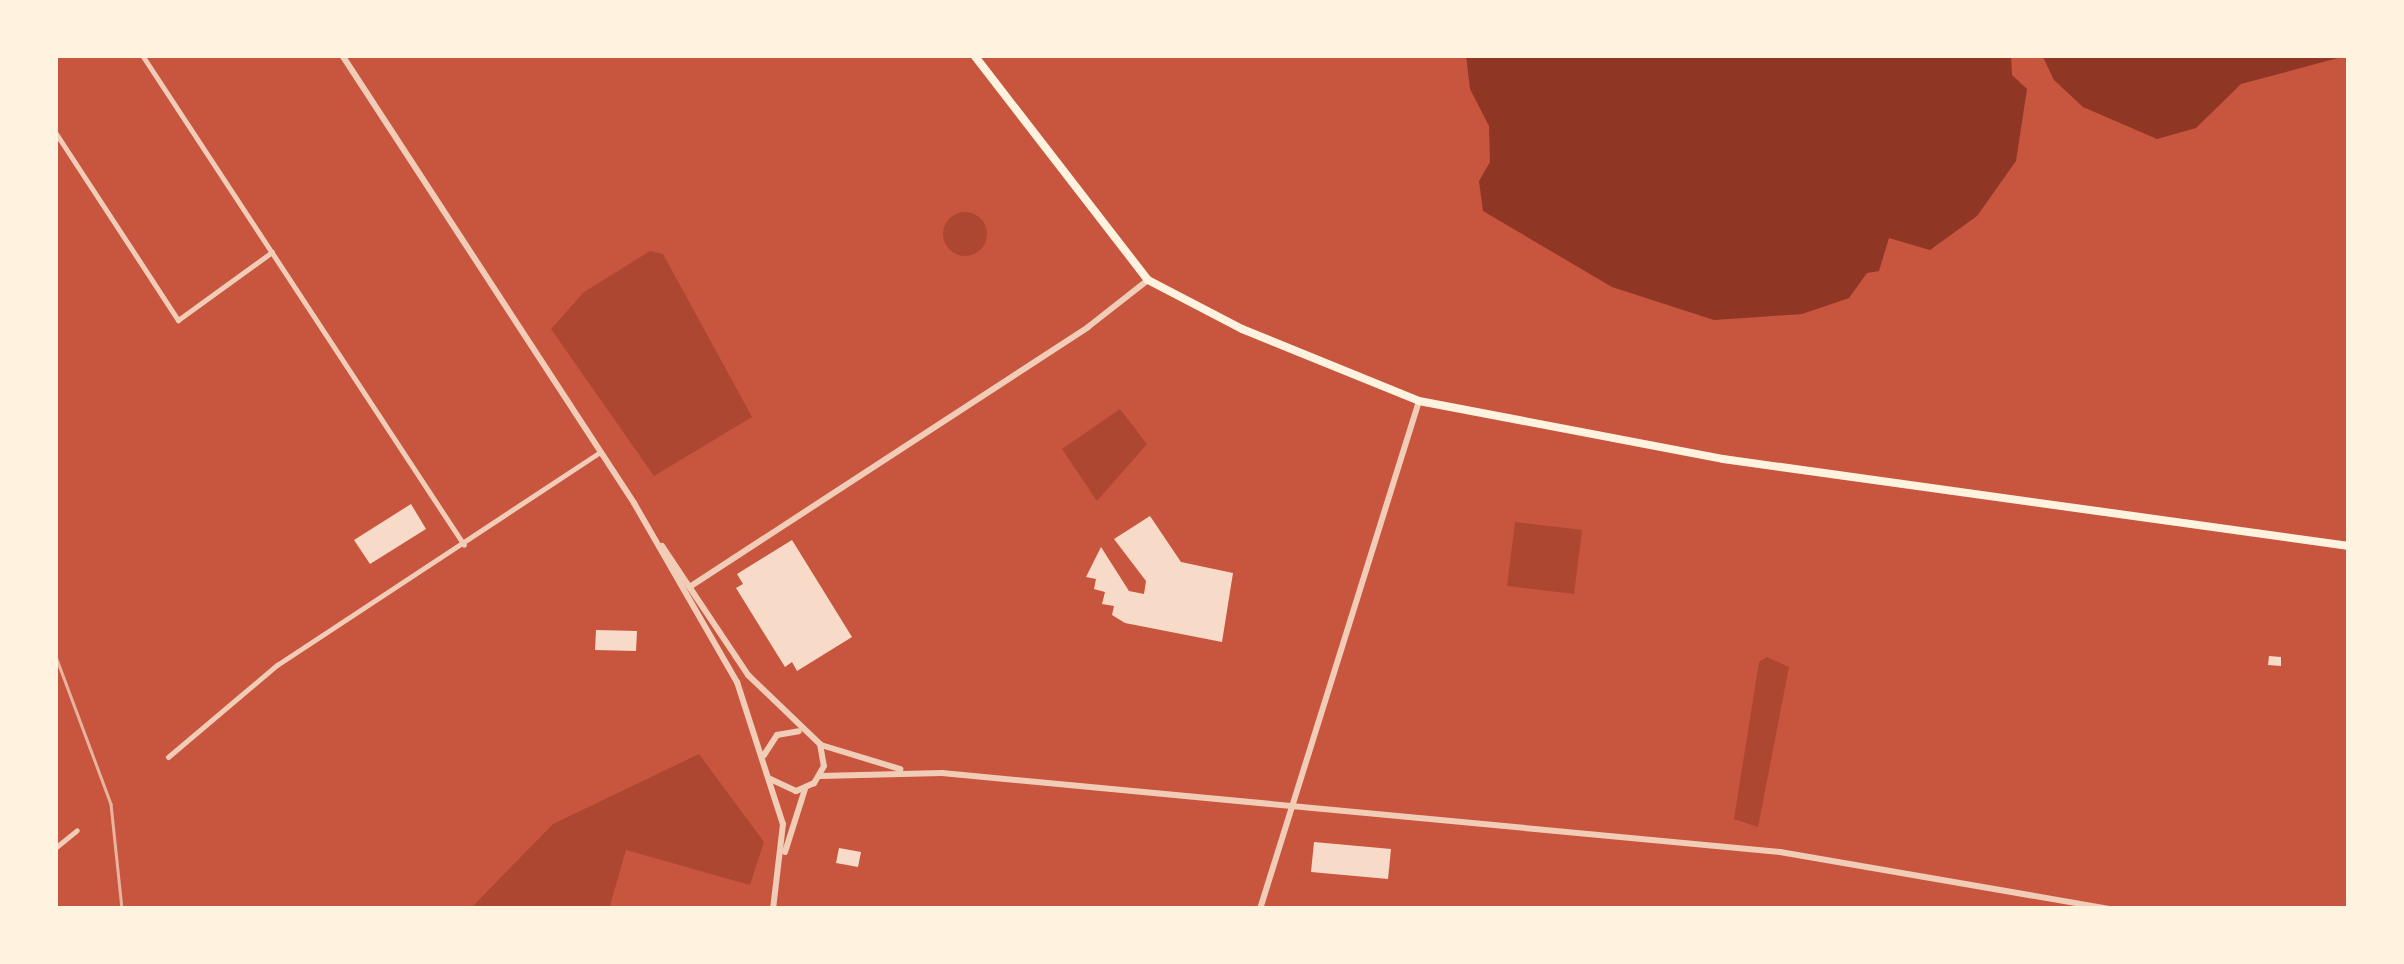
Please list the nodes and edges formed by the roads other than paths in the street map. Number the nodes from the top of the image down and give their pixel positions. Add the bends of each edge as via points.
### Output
1 (142, 55) edge
2 (342, 55) edge
3 (974, 55) edge
4 (55, 132) edge
5 (272, 252) junction
6 (1148, 280) junction
7 (1419, 401) junction
8 (600, 452) junction
9 (655, 538) junction
10 (464, 545) junction
11 (2349, 546) edge
12 (691, 586) junction
13 (800, 731) junction
14 (820, 744) junction
15 (764, 757) junction
16 (168, 758) dead end
17 (906, 770) junction
18 (767, 775) junction
19 (820, 776) junction
20 (805, 789) junction
21 (1291, 806) junction
22 (77, 830) dead end
23 (55, 848) edge
24 (782, 858) junction
25 (773, 909) edge
26 (1260, 909) edge
27 (2108, 909) edge

1 - 5 street
2 - 8 street
3 - 6 main road
4 - 5 street via 178,320
5 - 10 street
6 - 7 main road via 1242,330
6 - 12 street via 1088,327
7 - 11 main road via 1785,468
7 - 21 street
8 - 9 street
8 - 10 street
9 - 12 street
9 - 15 street via 737,682
10 - 16 street via 277,665
12 - 13 street via 748,675
13 - 14 street
13 - 15 street via 777,735
14 - 17 street
14 - 19 street
15 - 18 street
17 - 19 street
17 - 21 street
18 - 20 street via 786,790
18 - 24 street via 781,814
19 - 20 street
20 - 24 street
21 - 26 street
21 - 27 street via 1780,852
22 - 23 street
24 - 25 street

